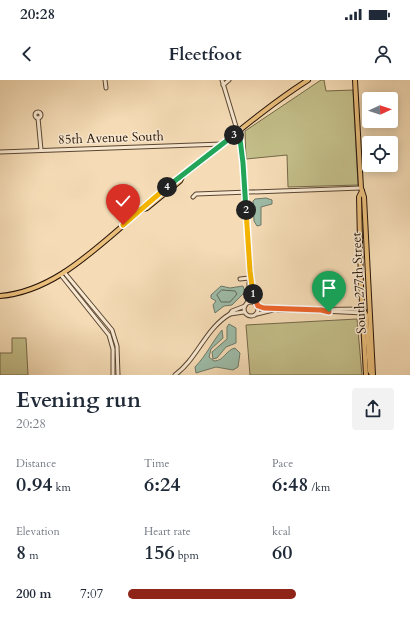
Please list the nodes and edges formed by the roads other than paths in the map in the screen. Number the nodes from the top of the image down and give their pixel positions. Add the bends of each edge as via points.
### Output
1 (105, 80) edge
2 (222, 80) edge
3 (229, 80) edge
4 (308, 80) edge
5 (354, 80) edge
6 (224, 85) junction
7 (106, 88) dead end
8 (38, 118) dead end
9 (239, 131) junction
10 (222, 144) junction
11 (41, 150) junction
12 (0, 152) edge
13 (182, 177) junction
14 (362, 189) junction
15 (245, 193) junction
16 (193, 197) dead end
17 (144, 209) junction
18 (250, 271) junction
19 (62, 273) junction
20 (249, 278) junction
21 (240, 279) dead end
22 (369, 294) junction
23 (0, 296) edge
24 (245, 305) junction
25 (258, 305) junction
26 (278, 310) junction
27 (363, 311) junction
28 (244, 312) junction
29 (230, 314) junction
30 (257, 314) junction
31 (113, 375) edge
32 (118, 375) edge
33 (175, 375) edge
34 (366, 375) edge
35 (373, 375) edge

1 - 7 street
2 - 6 street
3 - 6 street
4 - 9 main road
5 - 14 main road, South 277th Street
6 - 9 street
8 - 11 street
9 - 10 main road
9 - 15 street
10 - 11 street, 85th Avenue South
10 - 13 main road
11 - 12 street, 85th Avenue South
13 - 17 main road via 153,198
13 - 17 main road
14 - 15 street
14 - 22 main road, South 277th Street
14 - 27 main road, South 277th Street via 359,197
15 - 16 street via 199,194
15 - 18 street
17 - 19 main road
18 - 20 street
18 - 25 street via 252,290
19 - 23 main road via 42,284
19 - 31 street via 109,335 113,349
19 - 32 street via 112,330 117,346
20 - 21 street
20 - 24 street via 249,298
22 - 27 main road
22 - 35 main road, South 277th Street
24 - 25 street via 253,302
24 - 28 street
24 - 29 street
25 - 26 street
25 - 30 street
26 - 27 street
26 - 30 street
27 - 34 main road, South 277th Street
27 - 35 main road via 366,315 370,371
28 - 29 street
28 - 30 street via 251,316
29 - 33 street via 209,332 184,369

